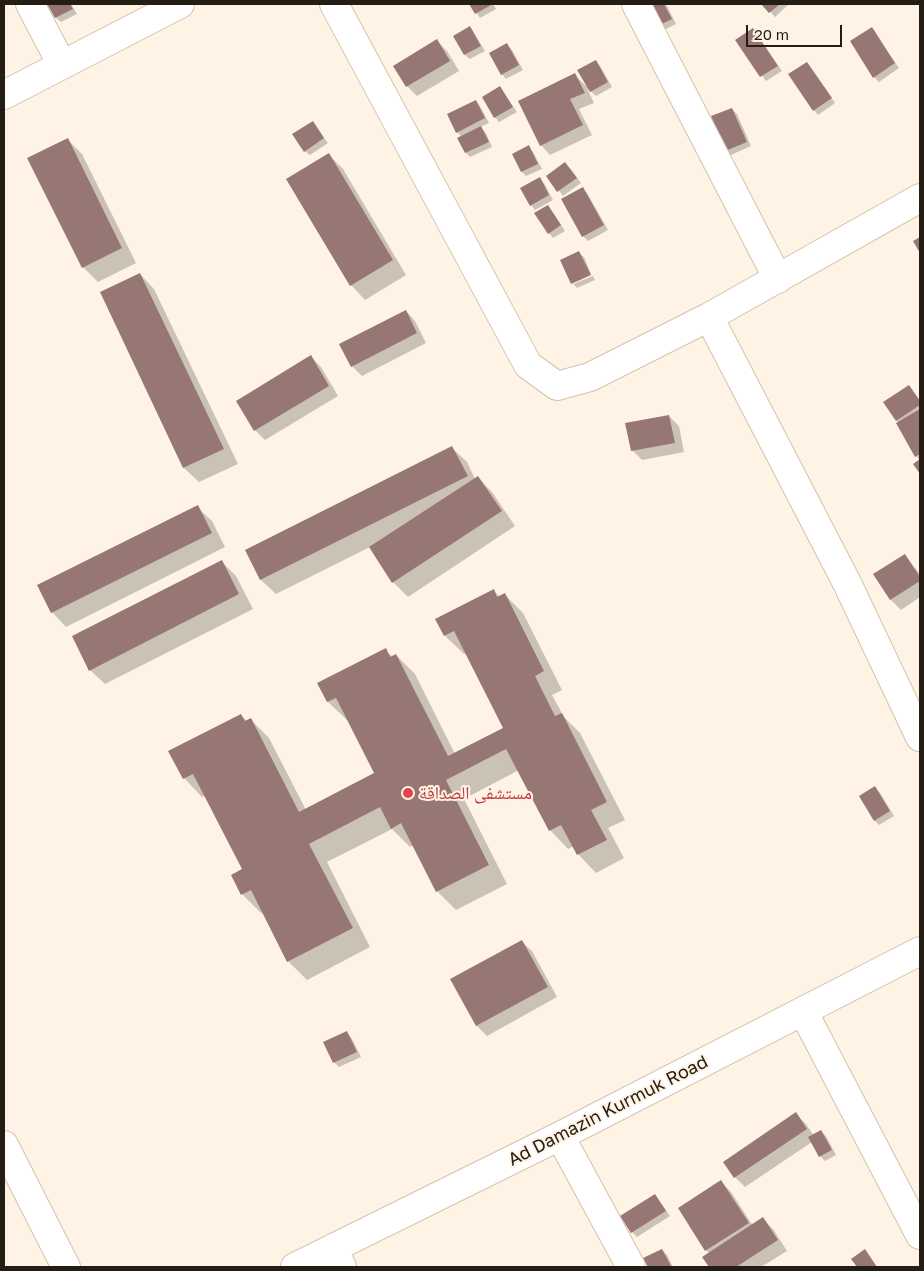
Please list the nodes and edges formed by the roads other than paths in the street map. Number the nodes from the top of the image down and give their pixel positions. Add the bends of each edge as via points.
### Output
1 (30, 4) edge
2 (180, 4) edge
3 (334, 4) edge
4 (636, 4) edge
5 (62, 65) junction
6 (4, 95) edge
7 (920, 198) edge
8 (778, 279) junction
9 (709, 317) junction
10 (920, 737) edge
11 (920, 951) edge
12 (804, 1011) junction
13 (560, 1136) junction
14 (4, 1145) edge
15 (920, 1235) edge
16 (337, 1258) edge
17 (66, 1267) edge
18 (294, 1267) edge
19 (631, 1267) edge

1 - 5 main road
2 - 5 main road
3 - 9 main road via 528,365 556,386 590,377
4 - 8 main road
5 - 6 main road
7 - 8 main road
8 - 9 main road
9 - 10 main road via 847,583
11 - 12 main road, Ad Damazin Kurmuk Road
12 - 13 main road, Ad Damazin Kurmuk Road
12 - 15 main road
13 - 16 main road, Ad Damazin Kurmuk Road
13 - 19 main road
14 - 17 main road
16 - 18 main road, Ad Damazin Kurmuk Road

